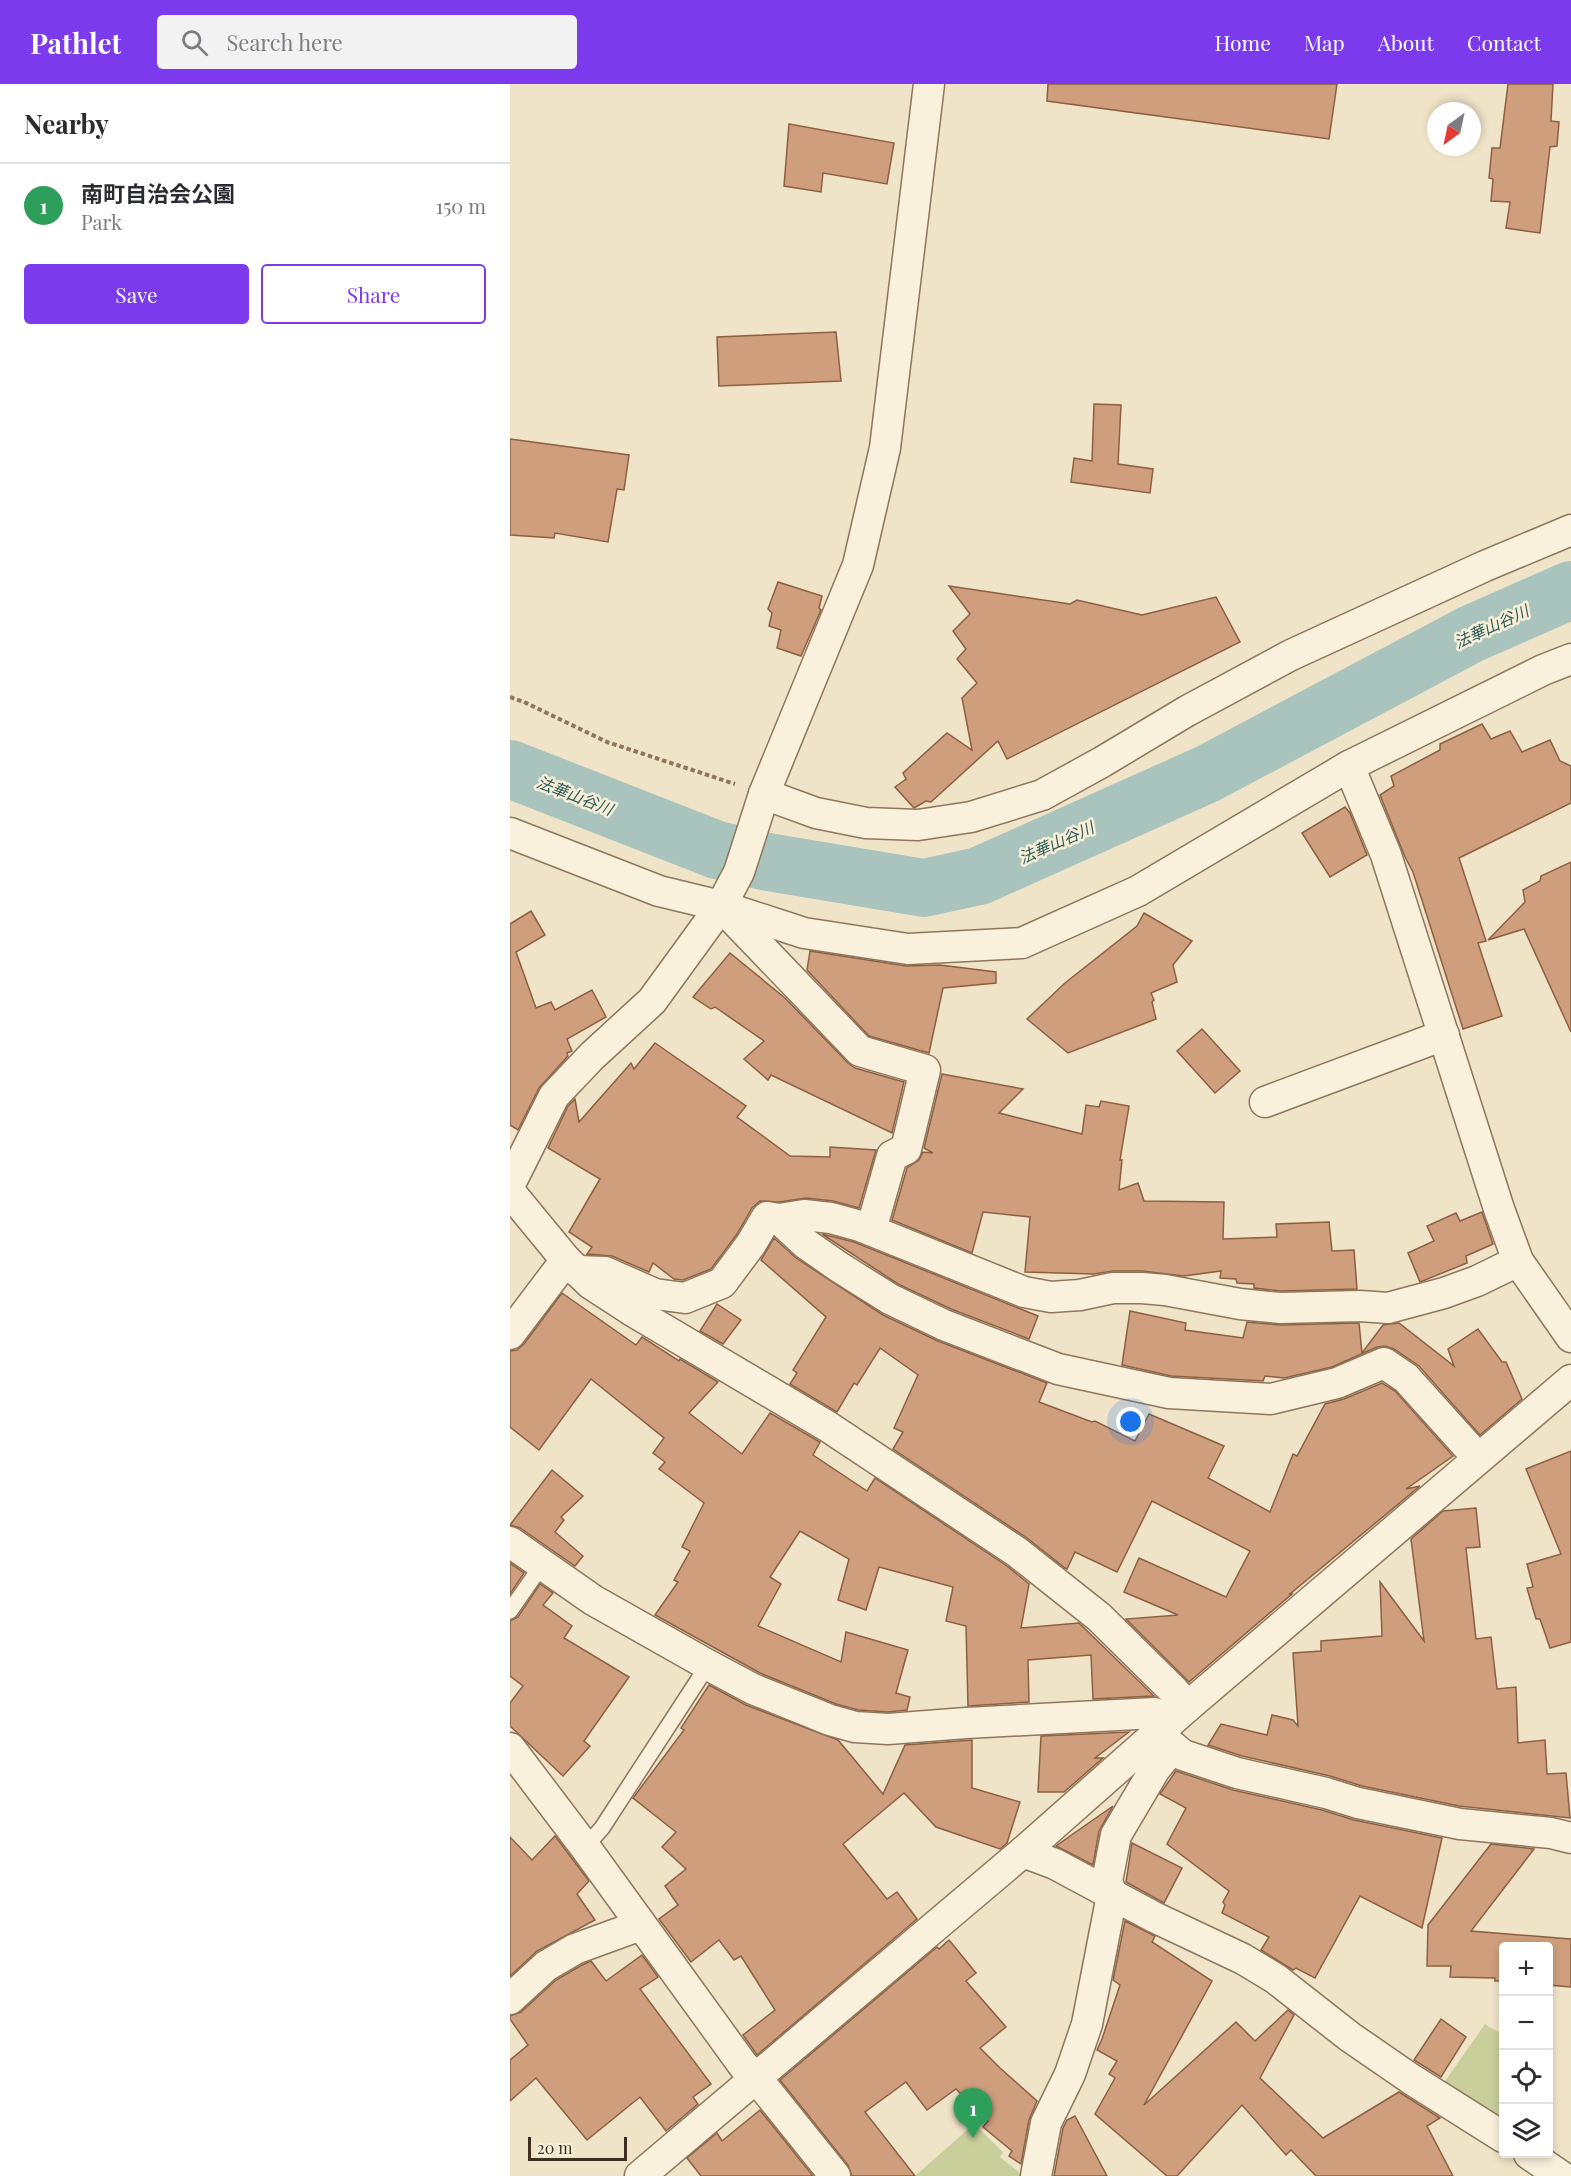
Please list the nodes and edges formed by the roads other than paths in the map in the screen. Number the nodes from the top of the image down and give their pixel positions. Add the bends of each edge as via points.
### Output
1 (929, 84) edge
2 (1571, 530) edge
3 (1571, 659) edge
4 (1349, 766) junction
5 (764, 794) junction
6 (510, 833) edge
7 (721, 906) junction
8 (1444, 1035) junction
9 (1265, 1102) dead end
10 (510, 1184) edge
11 (510, 1192) edge
12 (779, 1219) junction
13 (871, 1230) junction
14 (1518, 1261) junction
15 (571, 1265) junction
16 (510, 1334) edge
17 (1571, 1337) edge
18 (1571, 1380) edge
19 (1478, 1458) junction
20 (510, 1542) edge
21 (542, 1565) junction
22 (510, 1611) edge
23 (708, 1665) junction
24 (1172, 1728) junction
25 (510, 1748) edge
26 (1571, 1838) edge
27 (585, 1847) junction
28 (1023, 1852) junction
29 (1112, 1895) junction
30 (641, 1925) junction
31 (510, 1999) edge
32 (755, 2079) junction
33 (1499, 2134) edge
34 (1535, 2158) edge
35 (640, 2176) edge
36 (835, 2176) edge
37 (1036, 2176) edge
38 (1561, 2176) edge

1 - 5 street via 885,448 858,565
2 - 5 street via 1291,655 1041,795 971,817 918,825 856,821 816,813
3 - 4 street
4 - 7 street via 1138,891 1022,943 908,949 804,933
4 - 8 street via 1386,855
5 - 7 street via 740,872
6 - 7 street via 659,891
7 - 10 street via 652,1001 554,1096
7 - 13 street via 860,1051 925,1070 906,1149 892,1156
8 - 9 street
8 - 14 street
11 - 15 street
12 - 13 street via 804,1215 831,1218
12 - 15 street via 767,1217 722,1283 685,1298 655,1294 605,1272
12 - 19 street via 806,1244 890,1299 944,1325 1058,1369 1169,1393 1271,1399 1337,1383 1384,1363 1406,1378
13 - 14 street via 1033,1294 1051,1297 1142,1288 1280,1308 1388,1308 1444,1293
14 - 17 street
15 - 16 street
15 - 24 street via 630,1310 827,1426 1017,1552 1099,1617 1174,1690
18 - 19 street
19 - 24 street
20 - 21 street
21 - 22 lane
21 - 23 street via 593,1600
23 - 24 street via 753,1689 855,1727 888,1729 1155,1713
23 - 27 lane via 602,1828
24 - 26 street via 1183,1755 1237,1773 1460,1824
24 - 28 street
24 - 29 street via 1155,1769 1116,1835 1107,1881
25 - 27 street
27 - 30 street
28 - 29 street via 1055,1864
28 - 32 street
29 - 33 street via 1244,1959 1411,2079
29 - 37 street via 1087,2024 1070,2074 1046,2123
30 - 31 street via 575,1949 546,1966
30 - 32 street
32 - 35 street
32 - 36 street
34 - 38 street

